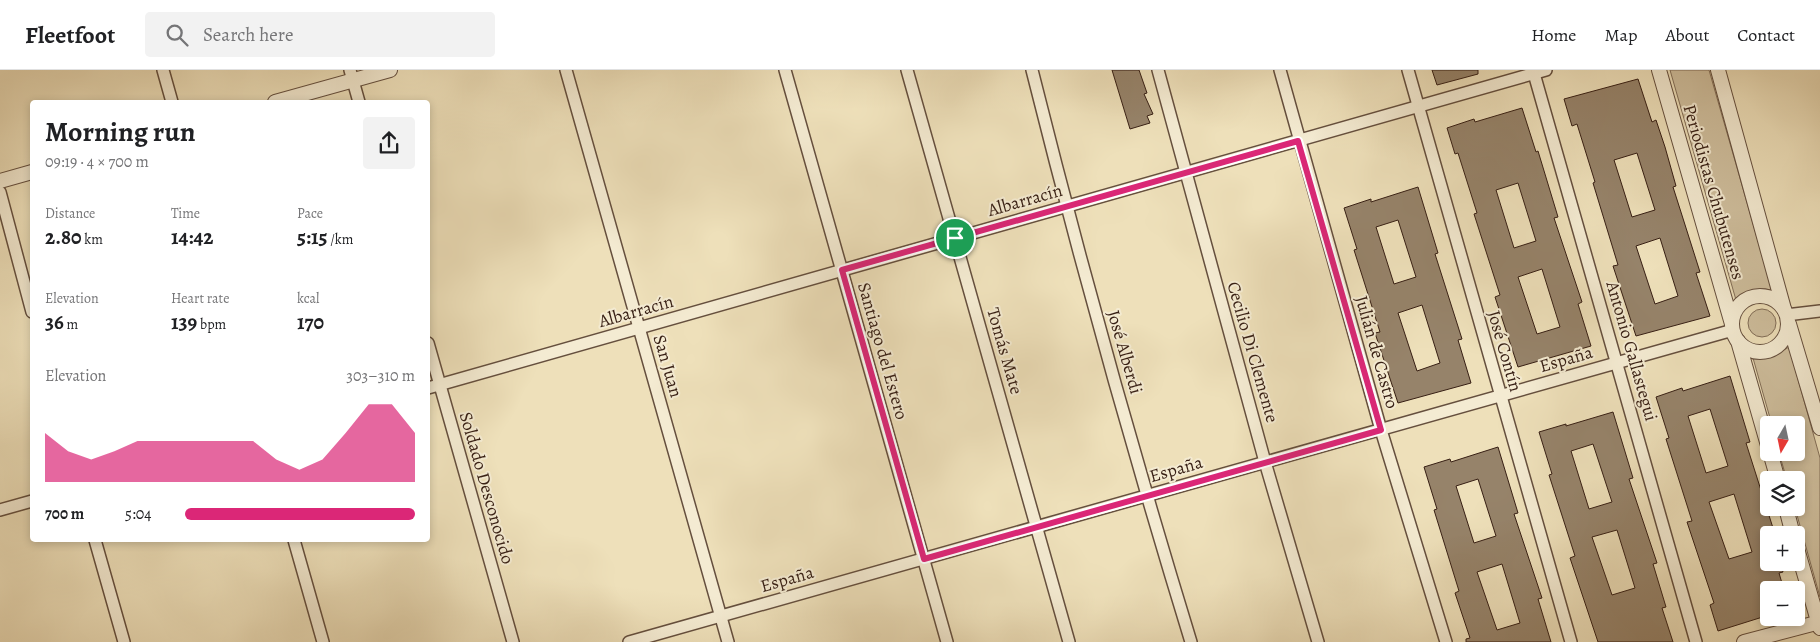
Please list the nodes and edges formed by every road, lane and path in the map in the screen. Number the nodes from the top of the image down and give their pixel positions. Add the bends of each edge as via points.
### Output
1 (163, 70) edge
2 (390, 70) edge
3 (566, 70) edge
4 (785, 70) edge
5 (907, 70) edge
6 (1032, 70) edge
7 (1158, 70) edge
8 (1280, 70) edge
9 (1408, 70) edge
10 (1546, 70) edge
11 (1659, 70) edge
12 (1718, 70) edge
13 (1534, 72) edge
14 (351, 75) edge
15 (171, 100) edge
16 (281, 100) edge
17 (358, 100) edge
18 (1418, 107) junction
19 (1298, 141) junction
20 (30, 173) edge
21 (1185, 173) junction
22 (0, 181) edge
23 (0, 192) edge
24 (1066, 207) junction
25 (955, 238) junction
26 (842, 270) junction
27 (30, 304) edge
28 (1820, 311) edge
29 (1786, 314) junction
30 (639, 328) junction
31 (1734, 332) junction
32 (430, 351) edge
33 (1618, 363) junction
34 (439, 385) junction
35 (430, 387) edge
36 (1500, 396) junction
37 (1760, 420) edge
38 (1820, 428) edge
39 (1381, 430) junction
40 (1265, 462) junction
41 (1146, 496) junction
42 (30, 502) edge
43 (0, 510) edge
44 (1037, 527) junction
45 (96, 542) edge
46 (295, 542) edge
47 (924, 559) junction
48 (1804, 571) edge
49 (721, 616) junction
50 (1820, 624) edge
51 (124, 642) edge
52 (323, 642) edge
53 (513, 642) edge
54 (629, 642) edge
55 (728, 642) edge
56 (947, 642) edge
57 (1069, 642) edge
58 (1192, 642) edge
59 (1318, 642) edge
60 (1446, 642) edge
61 (1571, 642) edge
62 (1696, 642) edge
63 (1744, 642) edge

1 - 15 street
2 - 14 street
3 - 30 street, San Juan
4 - 26 street, Santiago del Estero
5 - 25 street, Tomás Mate
6 - 24 street, José Alberdi
7 - 21 street, Cecilio Di Clemente
8 - 19 street, Julián de Castro
9 - 18 street, José Contín
10 - 13 street, Albarracín
11 - 31 street, Periodistas Chubutenses
12 - 29 street, Periodistas Chubutenses
13 - 18 street, Albarracín
13 - 33 street, Antonio Gallastegui
14 - 16 street
14 - 17 street
18 - 19 street, Albarracín
18 - 36 street, José Contín
19 - 21 street, Albarracín
19 - 39 street, Julián de Castro
20 - 22 street
21 - 24 street, Albarracín
21 - 40 street, Cecilio Di Clemente
23 - 27 street
24 - 25 street, Albarracín
24 - 41 street, José Alberdi
25 - 26 street, Albarracín
25 - 44 street, Tomás Mate
26 - 30 street, Albarracín
26 - 47 street, Santiago del Estero
28 - 29 street
29 - 31 street via 1770,298 1752,297 1738,308
29 - 31 street via 1786,336 1772,349 1754,352
29 - 38 street, Periodistas Chubutenses
30 - 34 street, Albarracín
30 - 49 street, San Juan
31 - 33 street, España
31 - 37 street, Periodistas Chubutenses
32 - 34 street, Soldado Desconocido
33 - 36 street, España
33 - 62 street, Antonio Gallastegui
34 - 35 street, Albarracín
34 - 53 street, Soldado Desconocido
36 - 39 street, España
36 - 61 street, José Contín
39 - 40 street, España
39 - 60 street, Julián de Castro
40 - 41 street, España
40 - 59 street, Cecilio Di Clemente
41 - 44 street, España
41 - 58 street, José Alberdi
42 - 43 street
44 - 47 street, España
44 - 57 street, Tomás Mate
45 - 51 street
46 - 52 street
47 - 49 street, España
47 - 56 street, Santiago del Estero
48 - 50 street
49 - 54 street, España
49 - 55 street, San Juan
50 - 63 street

